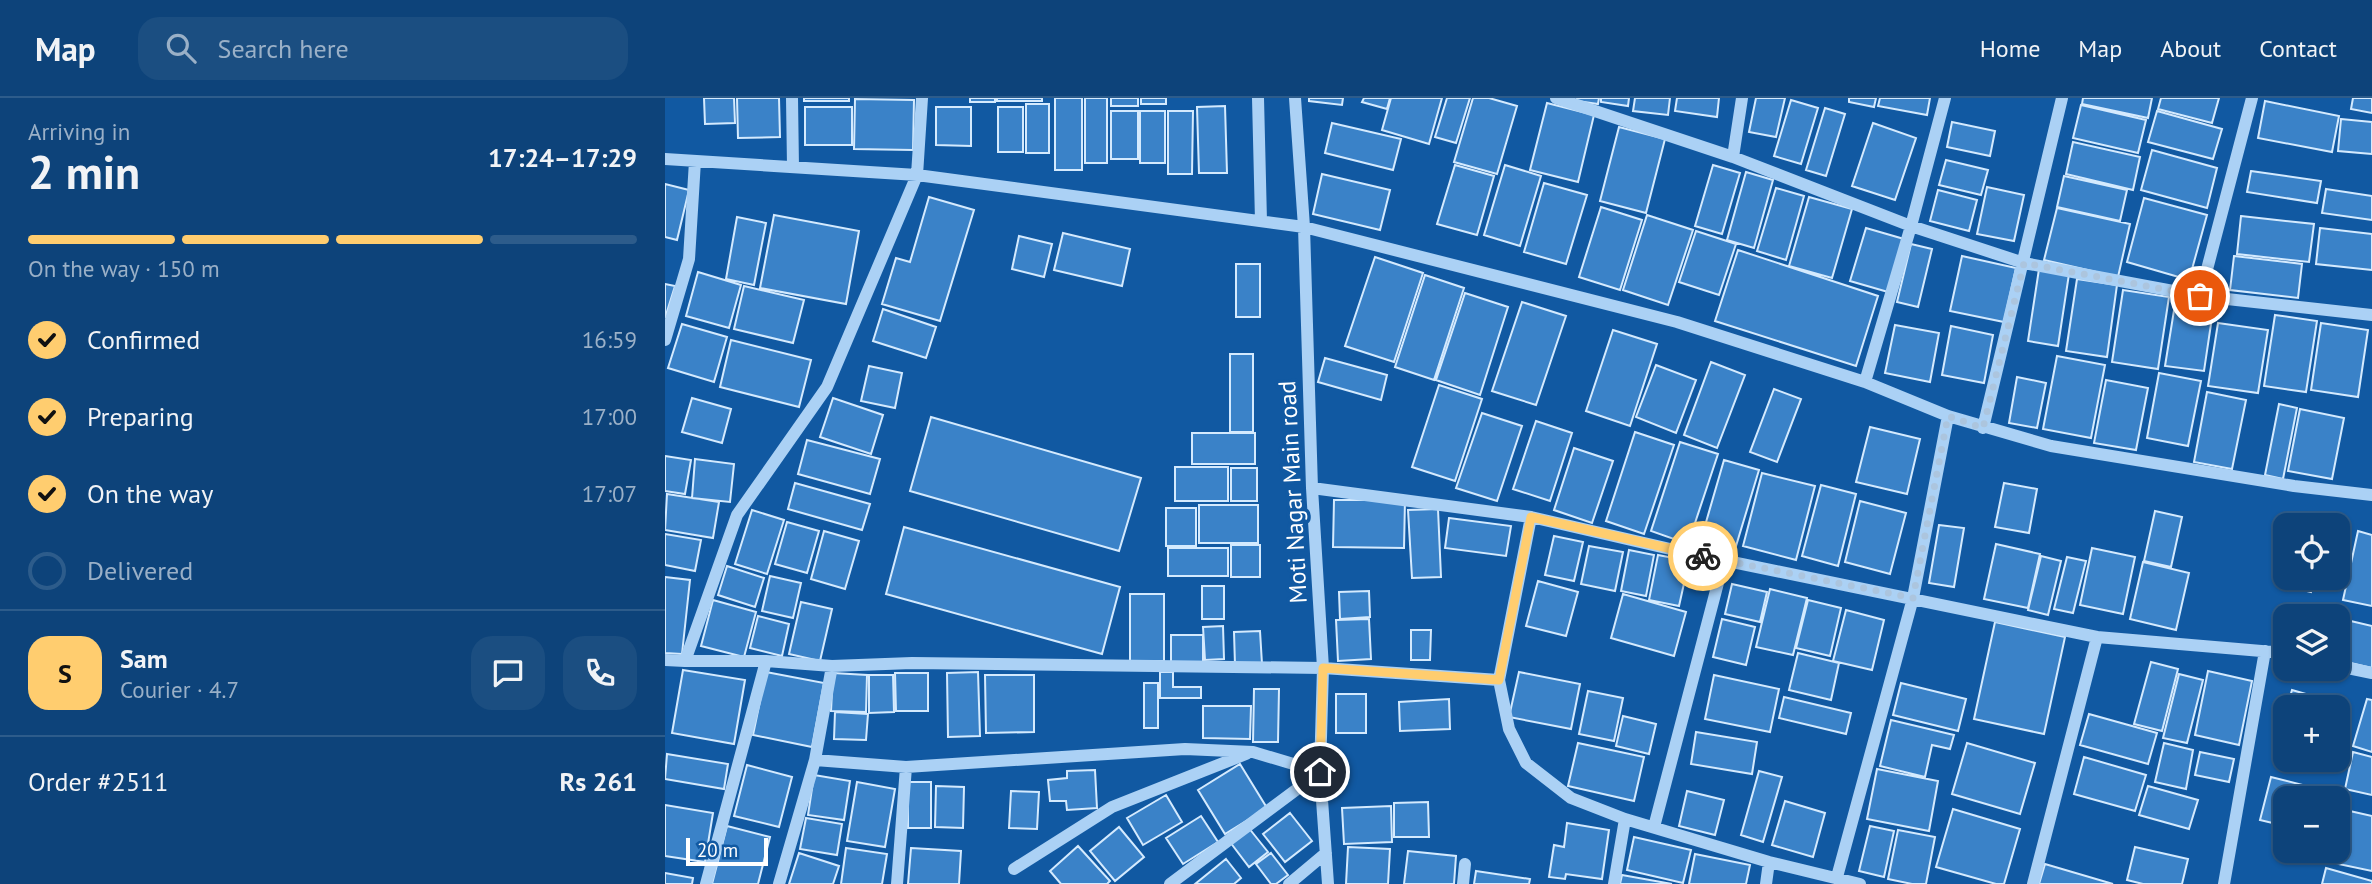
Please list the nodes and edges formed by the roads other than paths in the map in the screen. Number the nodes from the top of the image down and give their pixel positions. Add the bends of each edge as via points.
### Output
1 (792, 98) edge
2 (922, 98) edge
3 (1258, 98) edge
4 (1295, 98) edge
5 (1556, 98) edge
6 (1742, 98) edge
7 (1945, 98) edge
8 (2062, 98) edge
9 (2252, 98) edge
10 (1733, 157) junction
11 (665, 159) edge
12 (695, 161) junction
13 (793, 167) junction
14 (917, 175) junction
15 (1261, 221) junction
16 (1912, 226) junction
17 (1304, 227) junction
18 (2024, 263) junction
19 (2200, 296) junction
20 (2372, 315) edge
21 (665, 340) edge
22 (1865, 382) junction
23 (1948, 416) junction
24 (1983, 428) junction
25 (1312, 488) junction
26 (2372, 493) edge
27 (1531, 517) junction
28 (1724, 560) junction
29 (1913, 598) junction
30 (2097, 637) junction
31 (2265, 651) junction
32 (2273, 652) edge
33 (665, 660) edge
34 (685, 661) junction
35 (766, 661) junction
36 (832, 666) junction
37 (1323, 668) junction
38 (2350, 668) edge
39 (2372, 673) edge
40 (1499, 680) junction
41 (1253, 752) junction
42 (815, 760) junction
43 (906, 767) junction
44 (1320, 772) junction
45 (1625, 819) junction
46 (1654, 827) junction
47 (1326, 853) junction
48 (1769, 862) junction
49 (1465, 864) dead end
50 (1014, 869) dead end
51 (1837, 877) junction
52 (706, 884) edge
53 (779, 884) edge
54 (897, 884) edge
55 (1170, 884) edge
56 (1289, 884) edge
57 (1328, 884) edge
58 (1463, 884) edge
59 (1614, 884) edge
60 (1766, 884) edge
61 (1860, 884) edge
62 (2033, 884) edge
63 (2224, 884) edge

1 - 13 street
2 - 14 street
3 - 15 street
4 - 17 street, Moti Nagar Main road
5 - 10 street
6 - 10 street
7 - 16 street
8 - 18 street
9 - 19 street
10 - 16 street
11 - 12 street
12 - 13 street
12 - 21 street via 689,259
13 - 14 street
14 - 15 street
14 - 34 street via 827,387 737,514
15 - 17 street
16 - 18 street
16 - 22 street
17 - 22 street via 1677,322
17 - 25 street, Moti Nagar Main road
18 - 19 street
18 - 24 street
19 - 20 street
22 - 23 street
23 - 24 street
23 - 29 street
24 - 26 street via 2051,446 2294,486
25 - 27 street
25 - 37 street, Moti Nagar Main road
27 - 28 street
27 - 40 street
28 - 29 street
28 - 46 street
29 - 30 street
29 - 51 street
30 - 31 street
30 - 62 street
31 - 32 street
31 - 63 street
33 - 34 street
34 - 35 street
35 - 36 street
35 - 52 street
36 - 37 street
36 - 42 street
37 - 40 street
37 - 44 street, Moti Nagar Main road
38 - 39 street
40 - 45 street via 1509,730 1525,763 1571,798
41 - 43 street via 1185,749
41 - 44 street
41 - 50 street via 1112,807
42 - 43 street
42 - 53 street
43 - 54 street
44 - 47 street, Moti Nagar Main road
44 - 55 street
45 - 46 street
45 - 59 street
46 - 48 street
47 - 56 street
47 - 57 street, Moti Nagar Main road
48 - 51 street
48 - 60 street
49 - 58 street
51 - 61 street

